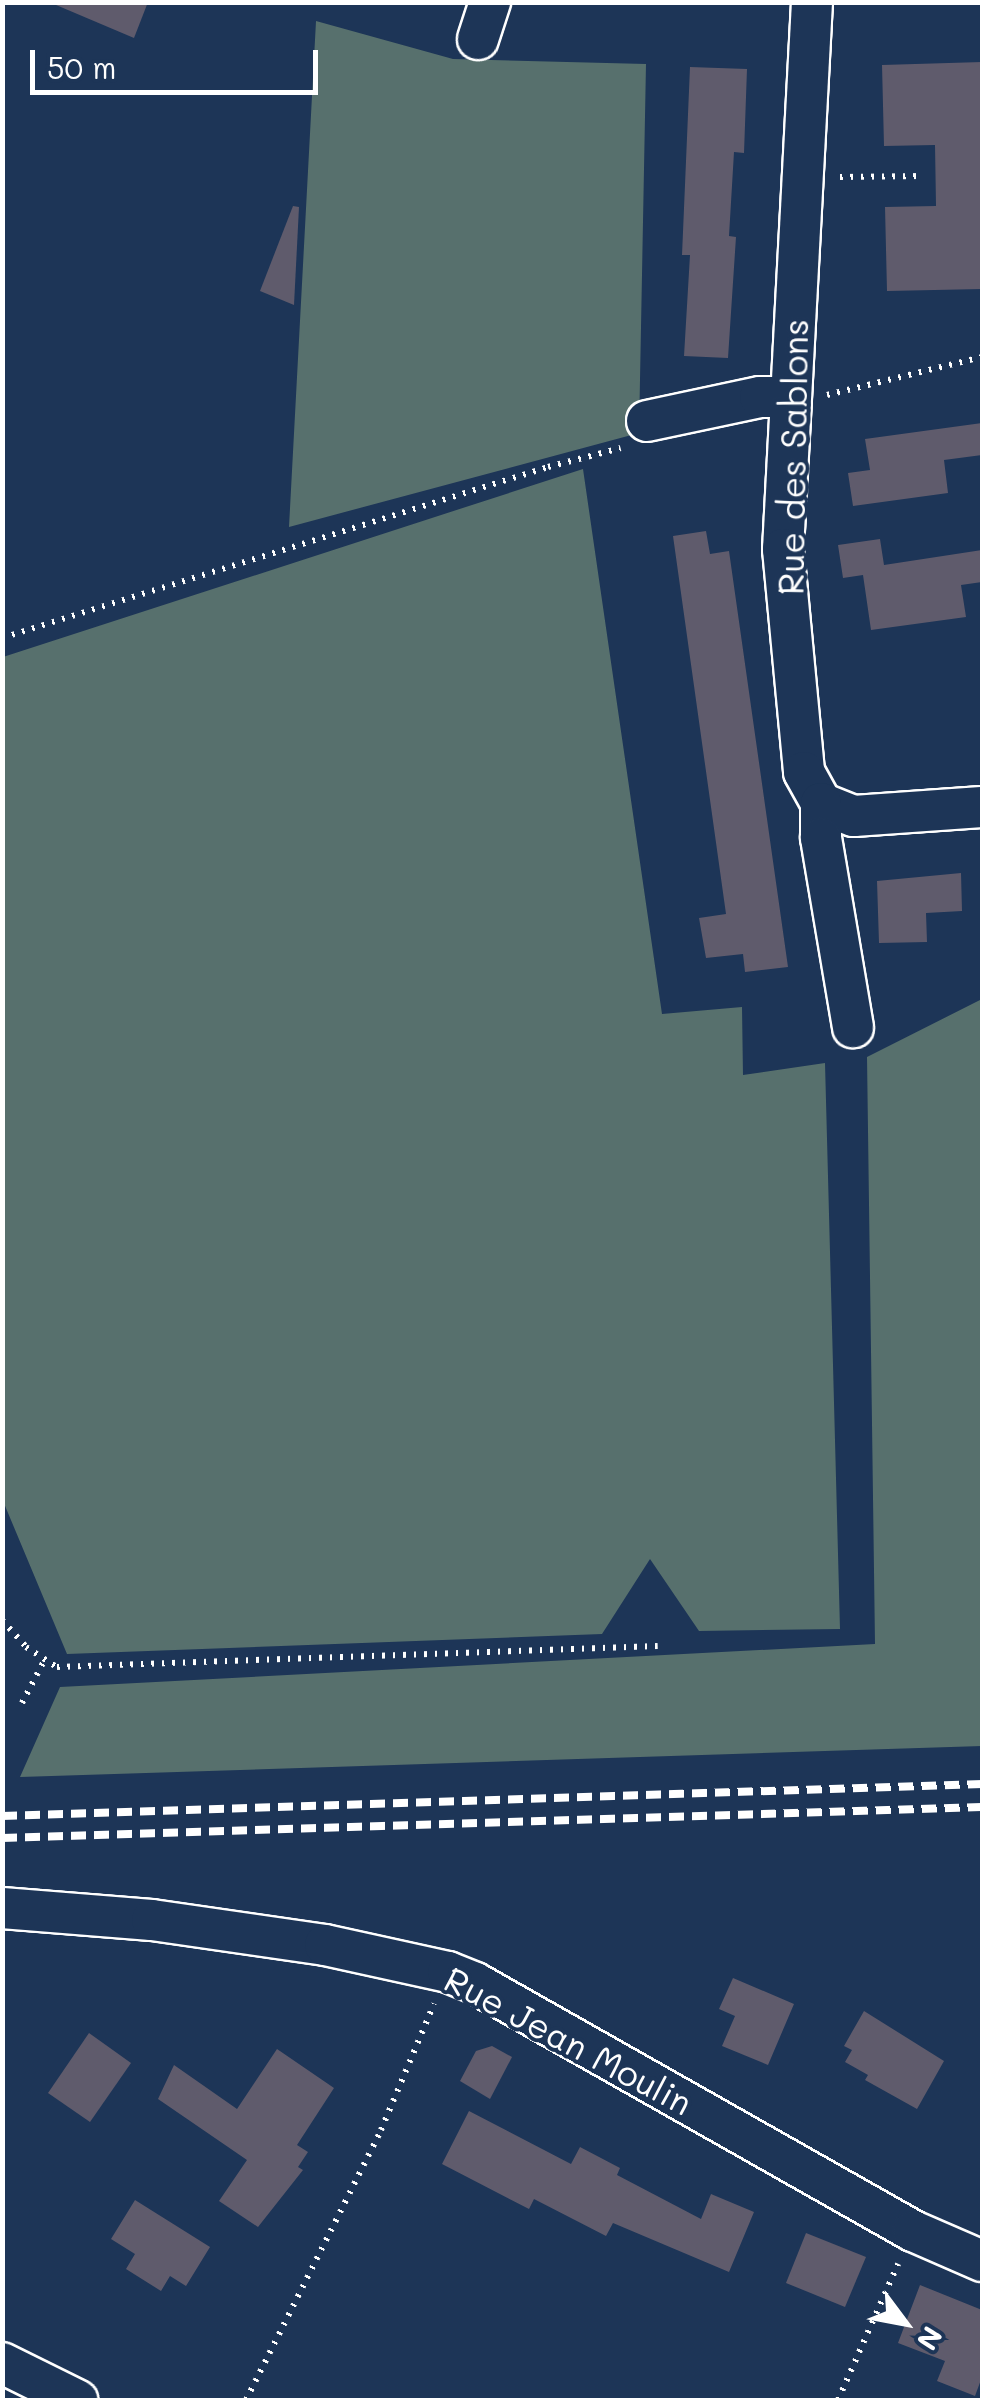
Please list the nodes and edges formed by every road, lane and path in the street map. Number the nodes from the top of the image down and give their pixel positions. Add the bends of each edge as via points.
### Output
1 (812, 2) edge
2 (802, 175) junction
3 (924, 176) dead end
4 (982, 357) edge
5 (802, 398) junction
6 (636, 434) joint
7 (2, 638) edge
8 (820, 804) junction
9 (982, 807) edge
10 (853, 1027) dead end
11 (2, 1620) edge
12 (658, 1646) dead end
13 (44, 1661) junction
14 (22, 1702) dead end
15 (2, 1908) edge
16 (448, 1972) junction
17 (912, 2231) junction
18 (982, 2261) edge
19 (2, 2363) edge
20 (76, 2400) edge
21 (246, 2400) edge
22 (838, 2400) edge

1 - 2 street, Rue des Sablons
2 - 3 path
2 - 5 street, Rue des Sablons
4 - 5 path
5 - 6 street via 760,397
5 - 8 street, Rue des Sablons via 782,548 804,772
6 - 7 path
8 - 9 street via 854,816
8 - 10 street, Rue des Sablons
11 - 13 path
12 - 13 path via 57,1667
13 - 14 path
15 - 16 street, Rue Jean Moulin via 152,1920 325,1945
16 - 17 street, Rue Jean Moulin
16 - 21 path via 382,2130
17 - 18 street, Rue Jean Moulin
17 - 22 path
19 - 20 street

